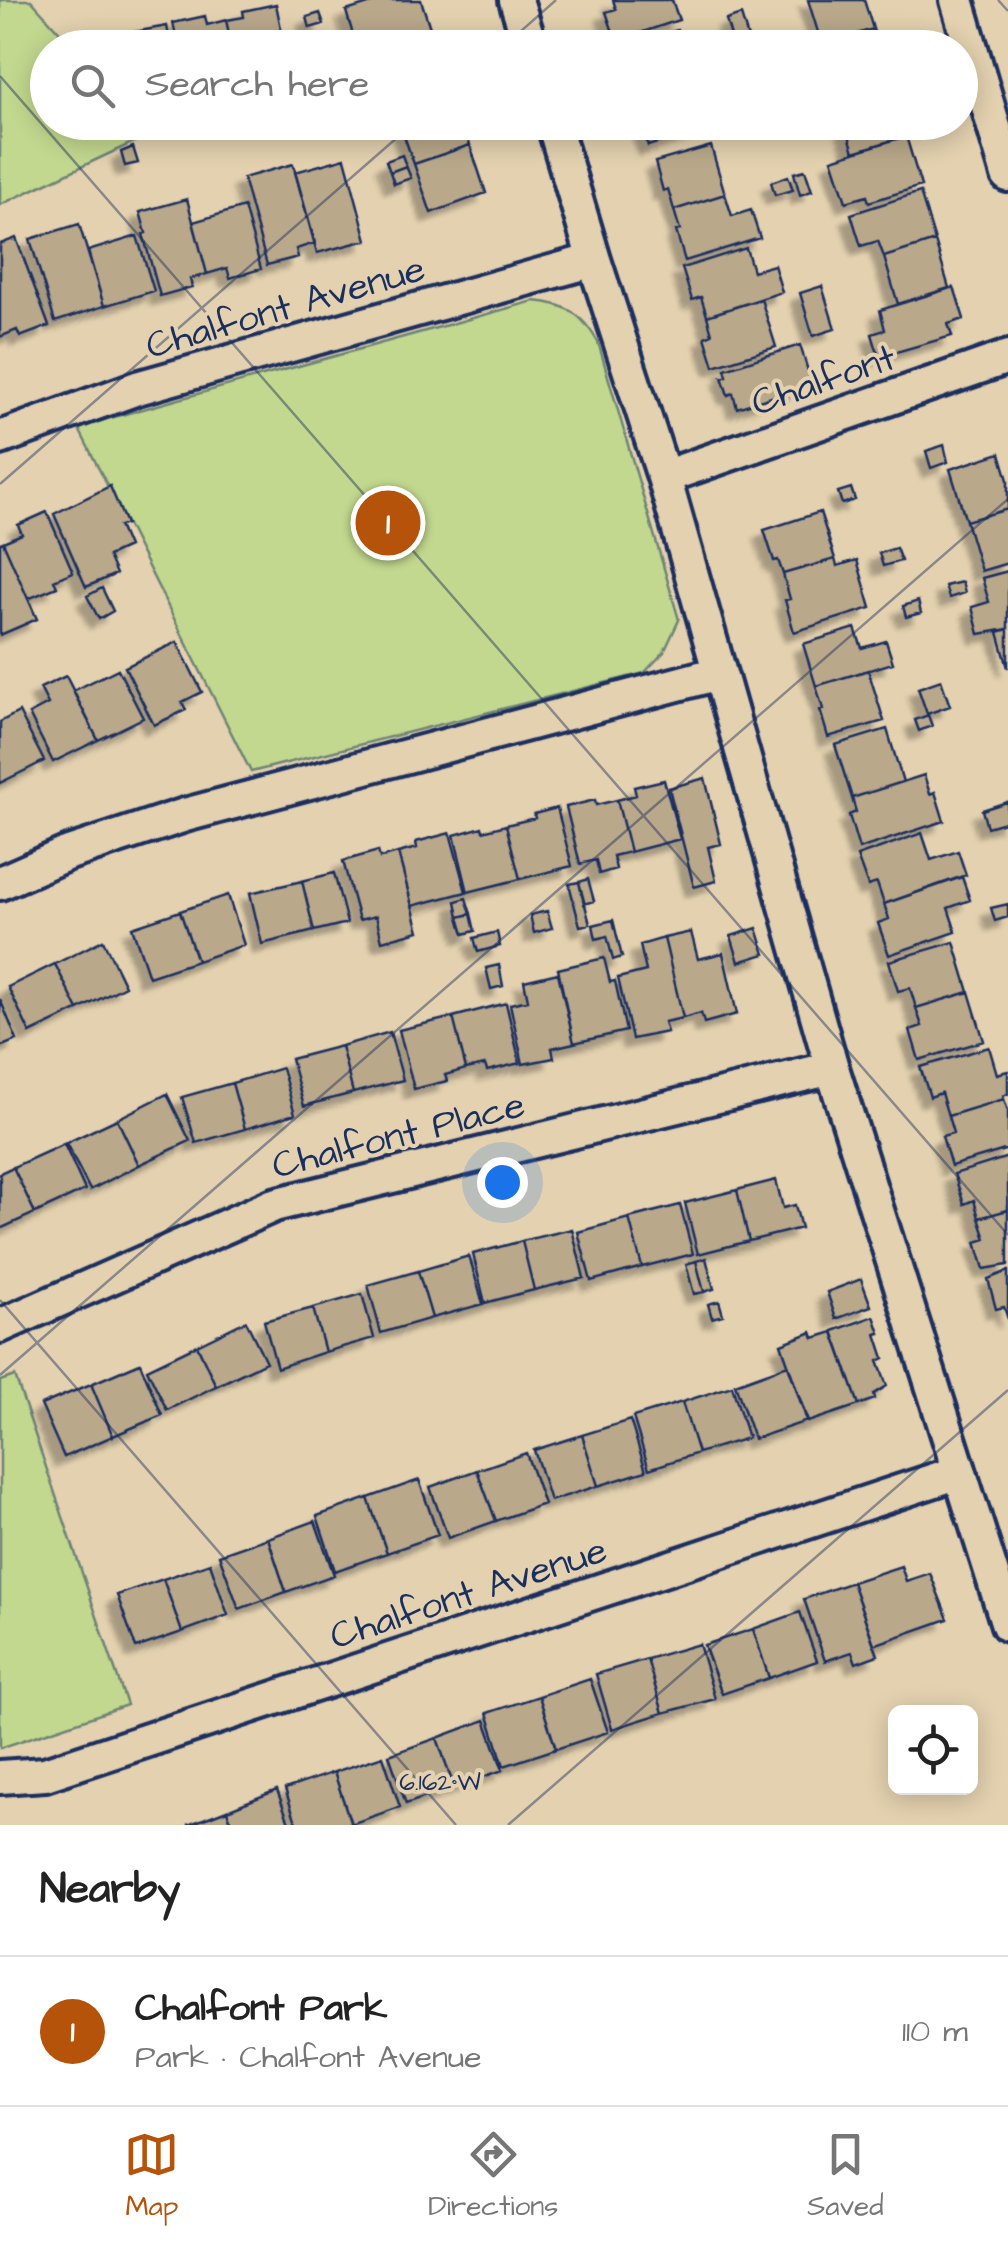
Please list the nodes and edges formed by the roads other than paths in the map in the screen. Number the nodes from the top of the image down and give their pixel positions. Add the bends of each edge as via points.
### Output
1 (516, 0) edge
2 (957, 0) edge
3 (525, 30) edge
4 (966, 30) edge
5 (978, 72) edge
6 (558, 140) edge
7 (1008, 175) edge
8 (594, 260) junction
9 (1008, 357) edge
10 (0, 438) edge
11 (664, 477) junction
12 (719, 673) junction
13 (0, 883) edge
14 (832, 1068) junction
15 (0, 1326) edge
16 (959, 1472) junction
17 (1008, 1625) edge
18 (0, 1777) edge

1 - 3 street
2 - 4 street
5 - 7 street
6 - 8 street
8 - 10 street, Chalfont Avenue via 137,388
8 - 11 street
9 - 11 street, Chalfont
11 - 12 street
12 - 13 street via 185,815
12 - 14 street
14 - 15 street, Chalfont Place via 274,1205
14 - 16 street
16 - 17 street
16 - 18 street, Chalfont Avenue via 45,1774

